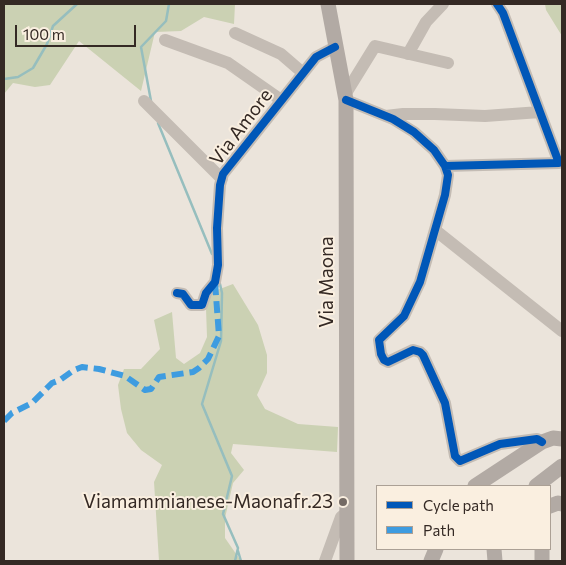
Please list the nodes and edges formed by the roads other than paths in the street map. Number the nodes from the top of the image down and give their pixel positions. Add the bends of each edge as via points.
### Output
1 (328, 4) edge
2 (443, 4) edge
3 (497, 4) edge
4 (235, 33) dead end
5 (165, 40) dead end
6 (336, 46) junction
7 (408, 54) junction
8 (448, 63) dead end
9 (303, 73) junction
10 (346, 96) junction
11 (144, 100) dead end
12 (281, 100) junction
13 (540, 112) junction
14 (386, 116) junction
15 (445, 166) junction
16 (222, 179) junction
17 (435, 230) junction
18 (177, 294) dead end
19 (562, 331) edge
20 (562, 439) edge
21 (542, 442) junction
22 (562, 466) edge
23 (476, 485) edge
24 (537, 485) edge
25 (347, 512) junction
26 (325, 561) edge
27 (347, 561) edge

1 - 6 main road, Via Maona
2 - 7 street via 426,22
3 - 13 street
4 - 9 street via 281,54
5 - 12 street via 228,63
6 - 9 street, Via Amore via 316,57
6 - 10 main road, Via Maona
7 - 8 street
7 - 10 street via 374,46
9 - 12 street, Via Amore
10 - 14 street
10 - 25 main road, Via Maona
11 - 16 street
12 - 16 street, Via Amore
13 - 14 street via 485,116
13 - 15 street via 559,163
14 - 15 street via 414,132 434,150
15 - 17 street via 448,175 446,195
16 - 18 street, Via Amore via 215,282 202,304 191,305 183,294
17 - 19 street
17 - 21 street via 420,282 404,316 380,340 379,350 383,358 390,362 416,350 423,355 445,403 455,456 460,460 500,444 537,439
20 - 21 main road
21 - 23 main road
22 - 24 main road
25 - 26 street via 341,517
25 - 27 main road, Via Maona

